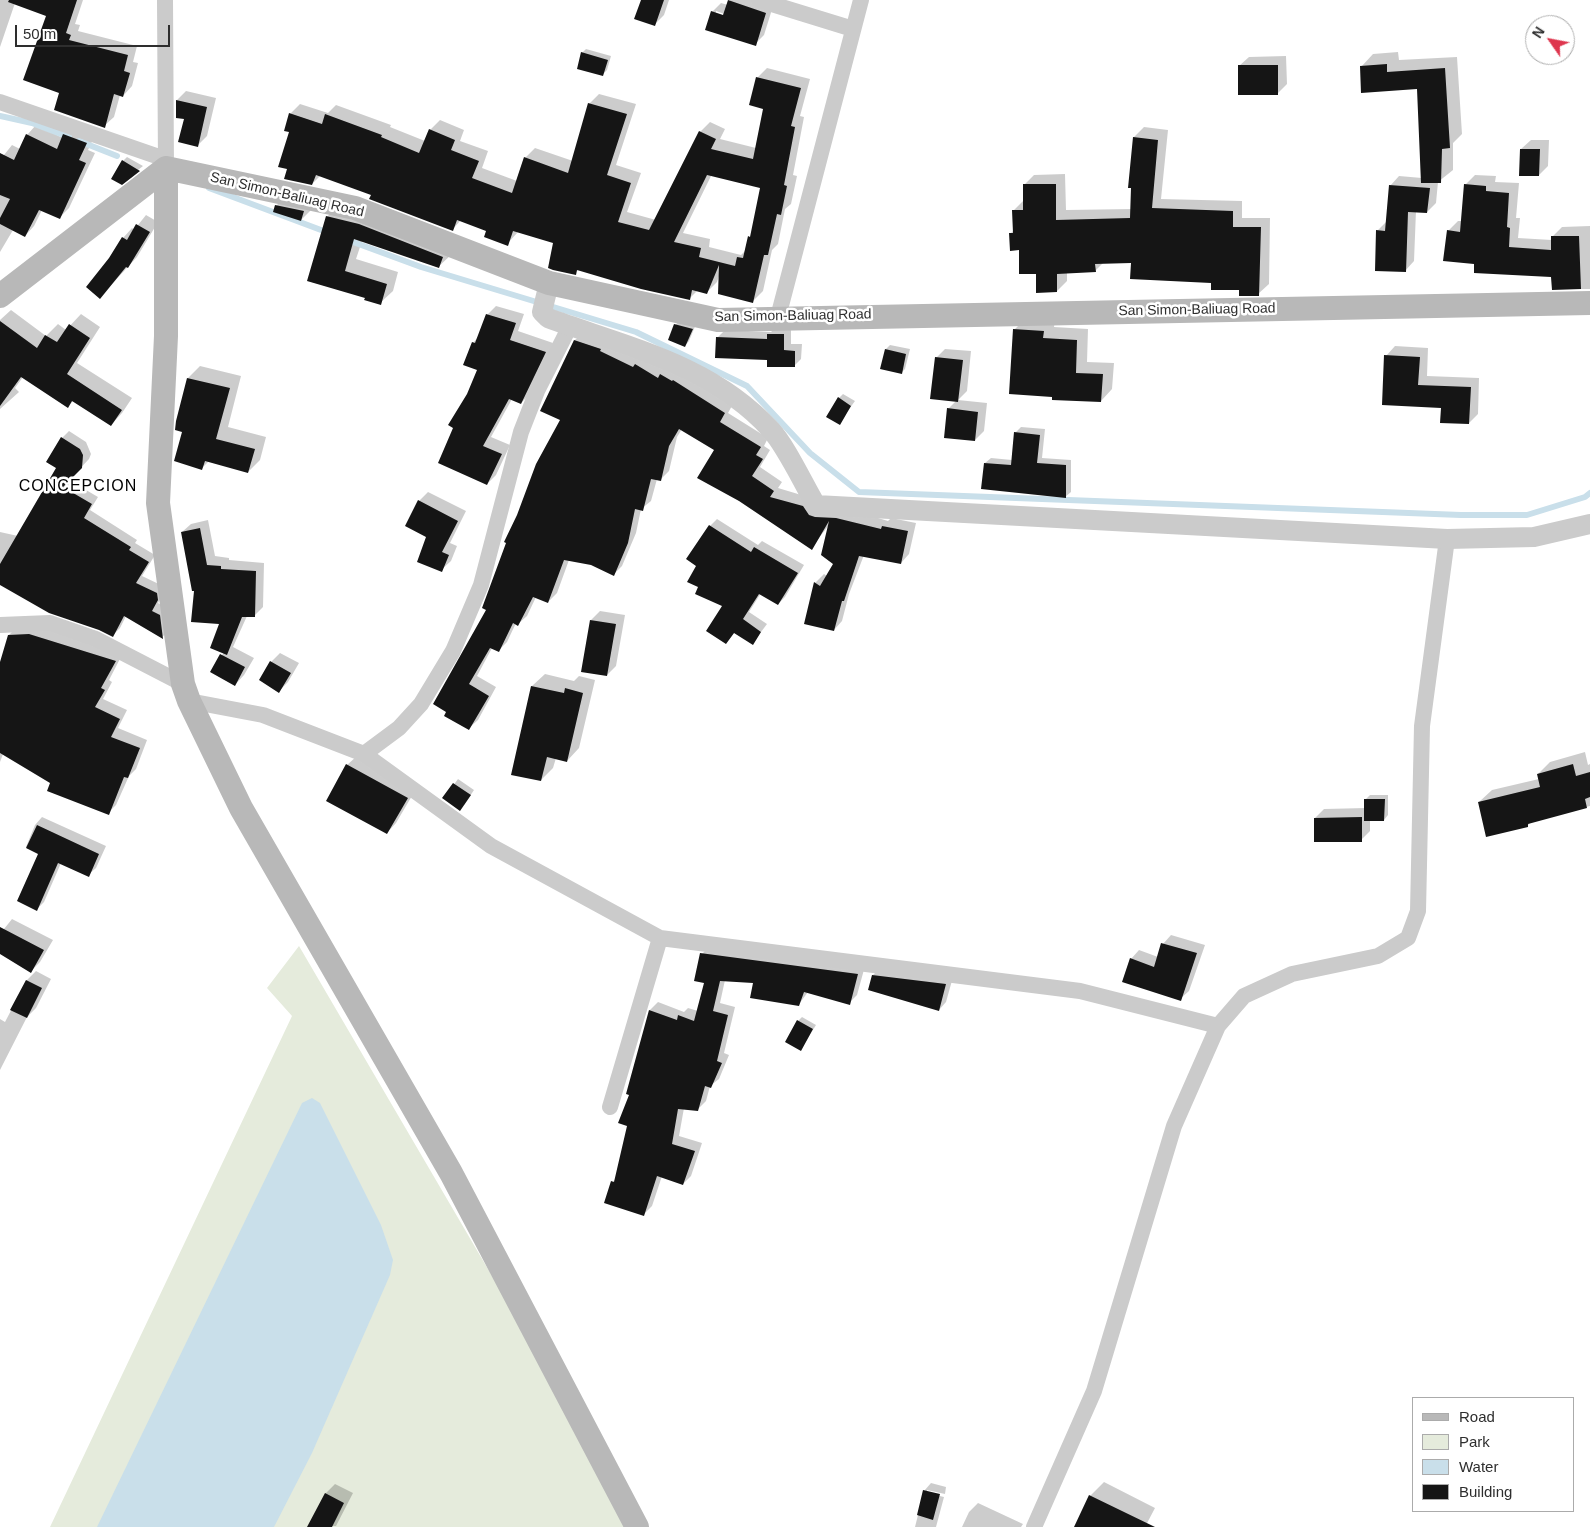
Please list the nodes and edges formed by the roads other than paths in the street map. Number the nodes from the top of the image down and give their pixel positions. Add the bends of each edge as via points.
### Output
1 (165, 0) edge
2 (758, 0) edge
3 (861, 0) edge
4 (853, 29) junction
5 (0, 102) edge
6 (166, 164) junction
7 (549, 284) junction
8 (0, 296) edge
9 (1590, 303) edge
10 (778, 317) junction
11 (570, 326) junction
12 (1590, 524) edge
13 (1448, 539) junction
14 (0, 625) edge
15 (186, 693) junction
16 (364, 754) junction
17 (660, 938) junction
18 (1218, 1026) junction
19 (610, 1107) dead end
20 (637, 1527) edge
21 (1034, 1527) edge

1 - 6 street
2 - 4 street
3 - 4 street
4 - 10 street
5 - 6 street
6 - 7 main road, San Simon-Baliuag Road via 355,208
6 - 8 main road
6 - 15 main road via 166,336 158,503
7 - 10 main road, San Simon-Baliuag Road via 718,320
7 - 11 street via 542,312 548,318
9 - 10 main road, San Simon-Baliuag Road
11 - 13 street via 666,358 733,394 772,431 816,505
11 - 16 street via 537,391 521,432 481,585 453,651 421,704 399,728
12 - 13 street via 1534,536
13 - 18 street via 1422,726 1418,910 1408,938 1378,956 1284,977 1244,996
14 - 15 street via 50,623 96,639
15 - 16 street via 263,716
15 - 20 main road via 241,808 451,1173
16 - 17 street via 491,846
17 - 18 street via 1080,991
17 - 19 street
18 - 21 street via 1174,1126 1094,1391

